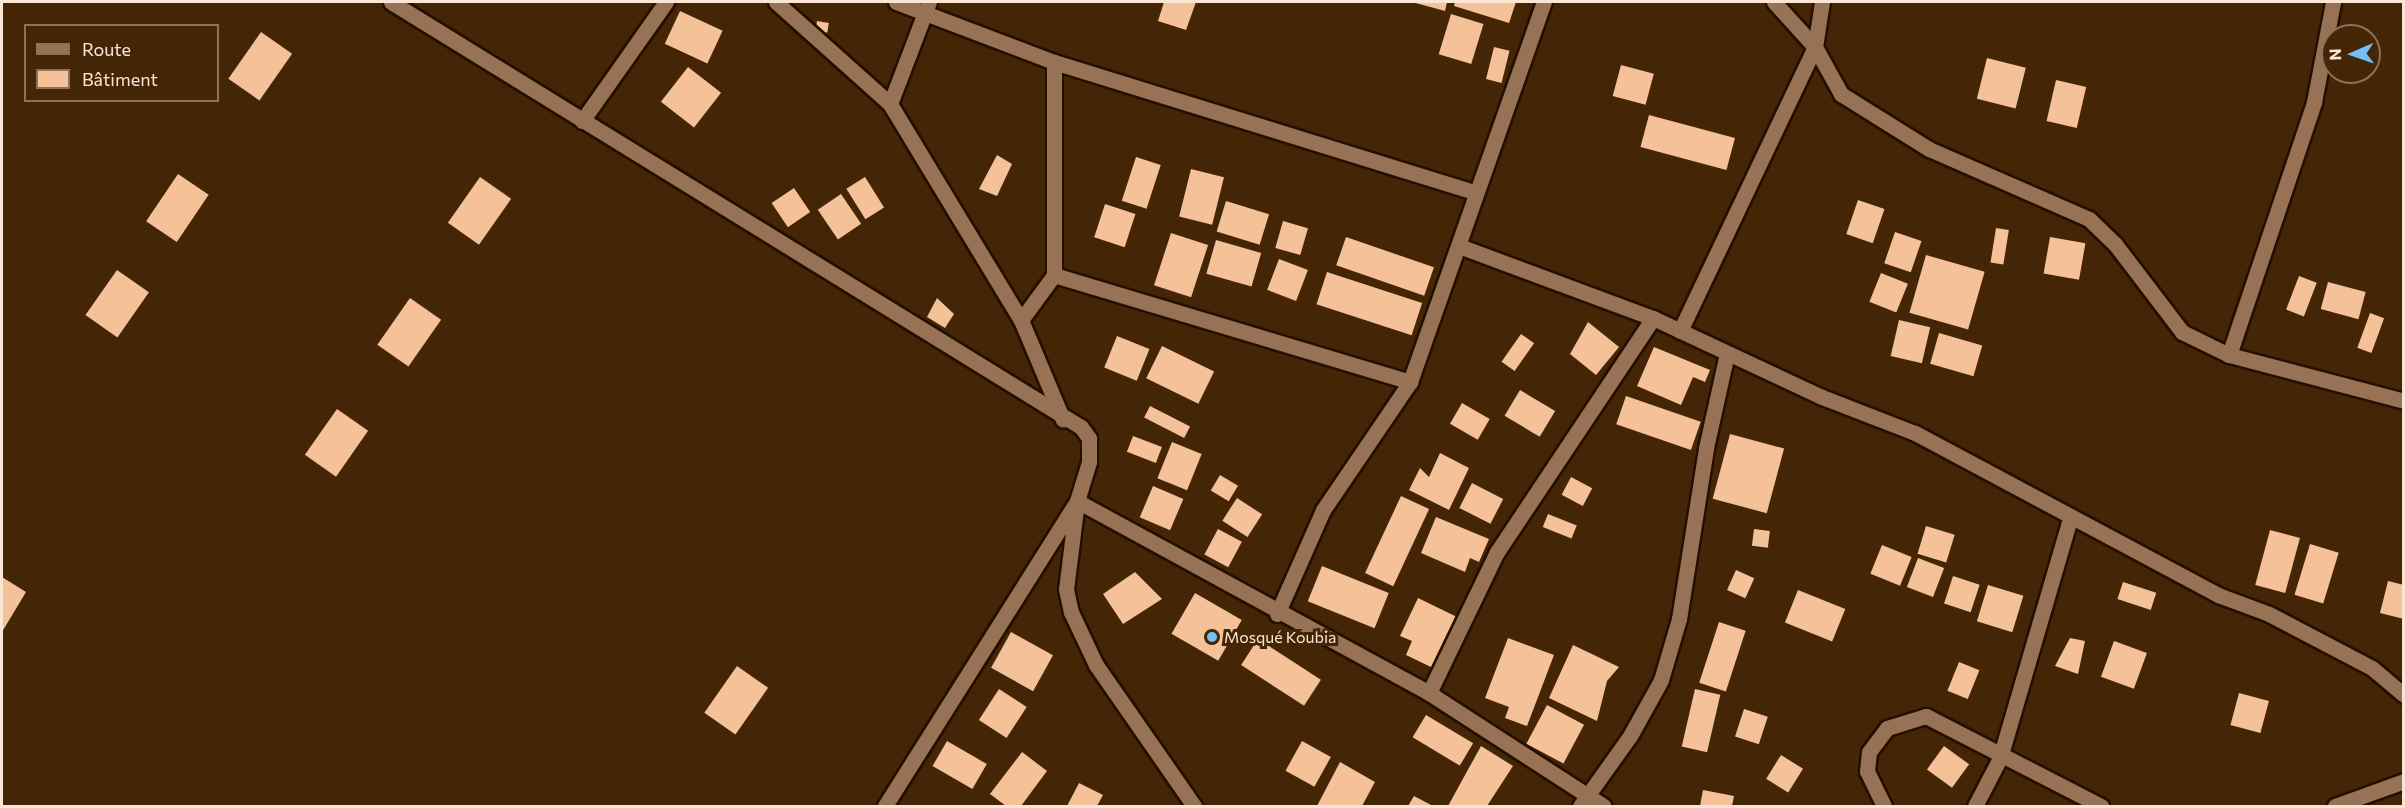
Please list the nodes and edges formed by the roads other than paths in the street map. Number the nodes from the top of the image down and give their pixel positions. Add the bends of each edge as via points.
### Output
1 (391, 2) edge
2 (666, 2) edge
3 (776, 2) edge
4 (896, 2) edge
5 (1544, 2) edge
6 (1774, 2) edge
7 (1822, 2) edge
8 (2333, 2) edge
9 (926, 7) edge
10 (1815, 47) junction
11 (1054, 62) junction
12 (890, 104) junction
13 (582, 121) junction
14 (1475, 192) junction
15 (1460, 246) junction
16 (1054, 275) junction
17 (1653, 318) junction
18 (1021, 320) junction
19 (1680, 331) junction
20 (1727, 353) junction
21 (2229, 355) junction
22 (1410, 382) junction
23 (2403, 401) edge
24 (1063, 420) junction
25 (1077, 501) junction
26 (2070, 519) junction
27 (1277, 614) junction
28 (1429, 693) junction
29 (2403, 695) edge
30 (2000, 758) junction
31 (2403, 782) edge
32 (1584, 801) edge
33 (885, 807) edge
34 (1194, 807) edge
35 (1605, 807) edge
36 (1884, 807) edge
37 (1975, 807) edge
38 (2101, 807) edge
39 (2335, 807) edge

1 - 13 street
2 - 13 street
3 - 12 street
4 - 9 street
5 - 14 street
6 - 10 street
7 - 10 street
8 - 21 street via 2314,102
9 - 11 street
9 - 12 street
10 - 19 street
10 - 21 street via 1841,94 1929,149 2089,219 2115,244 2182,332
11 - 14 street
11 - 16 street
12 - 18 street
13 - 24 street
14 - 15 street
15 - 17 street
15 - 22 street
16 - 18 street
16 - 22 street
17 - 19 street
17 - 28 street via 1497,552
18 - 24 street
19 - 20 street
20 - 26 street via 1915,433
20 - 32 street via 1706,448 1679,619 1660,680
21 - 23 street
22 - 27 street via 1323,510
24 - 25 street via 1081,427 1089,438 1089,462
25 - 27 street
25 - 33 street
25 - 34 street via 1066,589 1071,612 1096,665
26 - 29 street via 2372,668
26 - 30 street
27 - 28 street
28 - 32 street
30 - 36 street via 1947,722 1926,716 1902,721 1879,734 1867,762 1872,787
30 - 37 street
30 - 38 street
31 - 39 street
32 - 35 street

